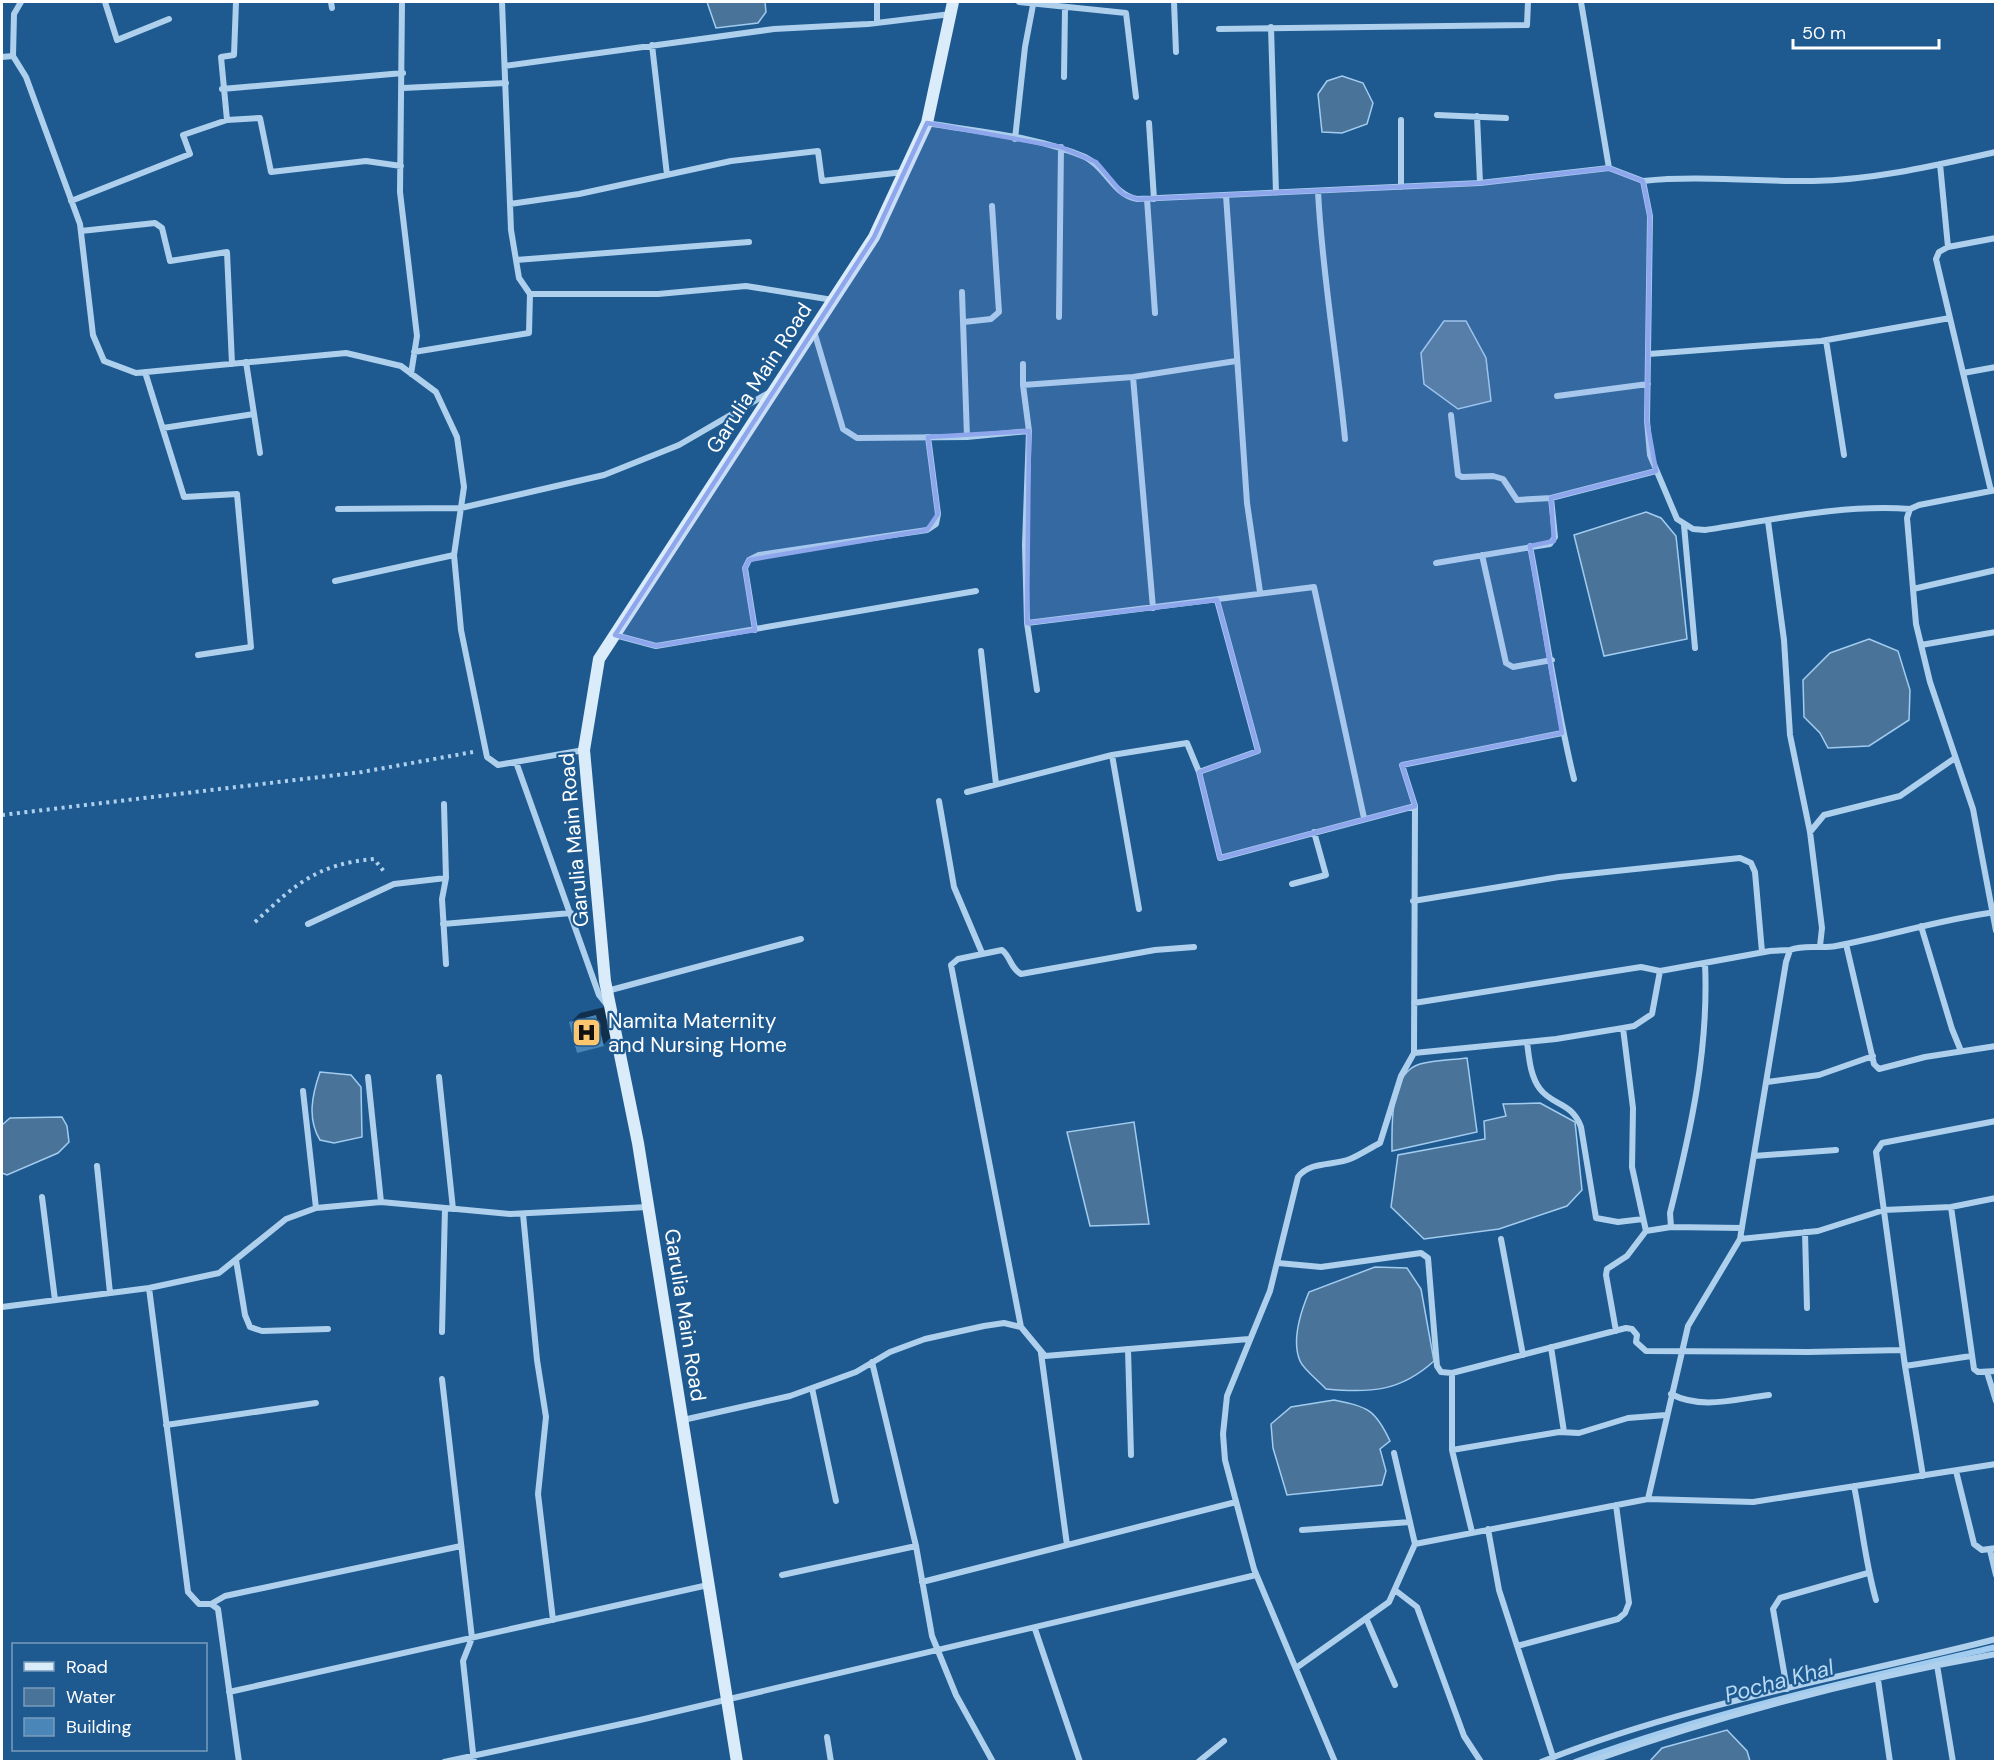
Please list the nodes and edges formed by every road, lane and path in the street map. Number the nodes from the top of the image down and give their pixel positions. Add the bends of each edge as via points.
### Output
1 (20, 2) edge
2 (105, 2) edge
3 (236, 2) edge
4 (402, 2) edge
5 (502, 2) edge
6 (877, 2) edge
7 (1019, 2) edge
8 (1174, 2) edge
9 (1528, 2) edge
10 (1581, 2) edge
11 (1033, 5) junction
12 (952, 8) edge
13 (1065, 8) junction
14 (169, 19) dead end
15 (877, 23) junction
16 (1271, 27) junction
17 (1219, 29) dead end
18 (652, 45) junction
19 (1176, 52) dead end
20 (13, 56) junction
21 (2, 57) edge
22 (505, 66) junction
23 (403, 73) junction
24 (1064, 77) dead end
25 (506, 83) junction
26 (403, 88) junction
27 (222, 89) junction
28 (1136, 97) dead end
29 (1437, 115) dead end
30 (1477, 116) junction
31 (1506, 118) dead end
32 (227, 120) junction
33 (1401, 120) dead end
34 (927, 123) junction
35 (1149, 123) dead end
36 (1015, 139) junction
37 (1061, 147) junction
38 (1995, 152) edge
39 (1940, 164) junction
40 (401, 166) junction
41 (1609, 168) junction
42 (904, 172) junction
43 (667, 175) junction
44 (1643, 181) junction
45 (1480, 183) junction
46 (1401, 187) junction
47 (1318, 191) junction
48 (1276, 193) junction
49 (1226, 195) junction
50 (1150, 199) junction
51 (71, 201) junction
52 (510, 204) junction
53 (992, 206) dead end
54 (81, 231) junction
55 (1995, 238) edge
56 (749, 242) dead end
57 (1948, 247) junction
58 (516, 260) junction
59 (962, 292) dead end
60 (530, 294) junction
61 (833, 300) junction
62 (1155, 313) dead end
63 (1059, 317) dead end
64 (1950, 318) junction
65 (964, 322) junction
66 (813, 330) junction
67 (1826, 340) junction
68 (414, 352) junction
69 (1649, 354) junction
70 (1236, 361) junction
71 (246, 362) junction
72 (232, 364) junction
73 (1023, 364) dead end
74 (1995, 367) edge
75 (145, 372) junction
76 (411, 374) junction
77 (1963, 374) junction
78 (1132, 377) junction
79 (1648, 384) junction
80 (1023, 385) junction
81 (775, 388) junction
82 (1557, 396) dead end
83 (254, 414) junction
84 (1451, 415) dead end
85 (163, 428) junction
86 (1029, 431) junction
87 (928, 437) junction
88 (967, 437) junction
89 (1345, 439) dead end
90 (260, 453) dead end
91 (1844, 455) dead end
92 (1656, 471) junction
93 (1993, 490) edge
94 (1551, 498) junction
95 (338, 508) dead end
96 (461, 508) junction
97 (1910, 509) junction
98 (1768, 520) junction
99 (1684, 525) junction
100 (1530, 546) junction
101 (454, 555) junction
102 (1482, 555) junction
103 (1436, 563) dead end
104 (1995, 570) edge
105 (335, 581) dead end
106 (1913, 589) junction
107 (976, 591) dead end
108 (1260, 592) junction
109 (1217, 600) junction
110 (1153, 608) junction
111 (1027, 623) junction
112 (755, 630) junction
113 (1995, 632) edge
114 (615, 635) junction
115 (1922, 645) junction
116 (1695, 648) dead end
117 (981, 651) dead end
118 (198, 655) dead end
119 (1552, 660) junction
120 (1037, 690) dead end
121 (1562, 733) junction
122 (485, 750) junction
123 (584, 750) junction
124 (1112, 755) junction
125 (1955, 758) junction
126 (516, 762) junction
127 (1199, 772) junction
128 (1574, 779) dead end
129 (996, 784) junction
130 (967, 792) dead end
131 (939, 801) dead end
132 (444, 804) dead end
133 (1415, 806) junction
134 (2, 815) edge
135 (1364, 818) junction
136 (1314, 832) junction
137 (1810, 832) junction
138 (446, 878) junction
139 (394, 884) junction
140 (1292, 884) dead end
141 (1413, 901) junction
142 (1139, 909) dead end
143 (1993, 912) edge
144 (571, 913) junction
145 (255, 922) dead end
146 (309, 924) dead end
147 (443, 924) junction
148 (1921, 926) junction
149 (1995, 931) edge
150 (801, 939) dead end
151 (1846, 944) junction
152 (1820, 946) junction
153 (1194, 947) dead end
154 (1790, 950) junction
155 (1762, 952) junction
156 (982, 953) junction
157 (1705, 963) junction
158 (446, 964) dead end
159 (1660, 971) junction
160 (607, 991) junction
161 (1414, 1003) junction
162 (611, 1011) junction
163 (1623, 1028) junction
164 (1527, 1042) junction
165 (1995, 1046) edge
166 (1961, 1051) junction
167 (1414, 1053) junction
168 (1872, 1056) junction
169 (368, 1077) dead end
170 (439, 1077) dead end
171 (1767, 1082) junction
172 (303, 1091) dead end
173 (1995, 1120) edge
174 (1836, 1150) dead end
175 (1754, 1155) junction
176 (97, 1166) dead end
177 (42, 1197) dead end
178 (1995, 1198) edge
179 (381, 1202) junction
180 (648, 1207) junction
181 (1951, 1207) junction
182 (316, 1208) junction
183 (445, 1208) junction
184 (453, 1209) junction
185 (1884, 1210) junction
186 (523, 1214) junction
187 (1643, 1219) junction
188 (1671, 1227) junction
189 (1742, 1228) junction
190 (1646, 1231) junction
191 (1805, 1232) junction
192 (1501, 1239) dead end
193 (1740, 1239) junction
194 (236, 1260) junction
195 (1278, 1263) junction
196 (149, 1288) junction
197 (110, 1293) junction
198 (55, 1300) junction
199 (2, 1308) edge
200 (1807, 1308) dead end
201 (1021, 1327) junction
202 (328, 1329) dead end
203 (1616, 1331) junction
204 (442, 1332) dead end
205 (1249, 1339) junction
206 (1551, 1347) junction
207 (1128, 1349) junction
208 (1902, 1350) junction
209 (1041, 1352) junction
210 (1681, 1352) junction
211 (1523, 1354) junction
212 (1971, 1356) junction
213 (872, 1362) junction
214 (1905, 1366) junction
215 (1995, 1371) edge
216 (1987, 1372) junction
217 (1452, 1373) junction
218 (442, 1379) dead end
219 (812, 1388) junction
220 (1671, 1394) junction
221 (1769, 1395) dead end
222 (1995, 1401) edge
223 (316, 1403) dead end
224 (1666, 1415) junction
225 (682, 1420) junction
226 (166, 1425) junction
227 (1564, 1432) junction
228 (1452, 1450) junction
229 (1394, 1453) dead end
230 (1131, 1455) dead end
231 (1995, 1464) edge
232 (1956, 1471) junction
233 (1923, 1476) junction
234 (1854, 1486) junction
235 (1648, 1499) junction
236 (836, 1501) dead end
237 (1236, 1502) junction
238 (1616, 1505) junction
239 (1410, 1522) junction
240 (1488, 1529) junction
241 (1302, 1530) dead end
242 (1472, 1532) junction
243 (1415, 1544) junction
244 (1067, 1545) junction
245 (461, 1546) junction
246 (916, 1546) junction
247 (1993, 1549) edge
248 (1868, 1573) junction
249 (782, 1575) dead end
250 (1256, 1575) junction
251 (1995, 1575) edge
252 (922, 1582) junction
253 (709, 1584) junction
254 (1395, 1590) junction
255 (1876, 1600) dead end
256 (211, 1604) junction
257 (1366, 1618) junction
258 (553, 1620) junction
259 (1035, 1629) junction
260 (472, 1638) junction
261 (1995, 1639) edge
262 (1516, 1646) junction
263 (939, 1651) junction
264 (1995, 1654) edge
265 (1937, 1665) junction
266 (1296, 1668) junction
267 (1878, 1680) junction
268 (1395, 1685) dead end
269 (1786, 1689) junction
270 (229, 1692) junction
271 (727, 1699) junction
272 (827, 1737) dead end
273 (1224, 1741) dead end
274 (1552, 1757) junction
275 (474, 1758) edge
276 (239, 1761) edge
277 (444, 1761) edge
278 (737, 1761) edge
279 (831, 1761) edge
280 (993, 1761) edge
281 (1080, 1761) edge
282 (1198, 1761) edge
283 (1335, 1761) edge
284 (1481, 1761) edge
285 (1541, 1761) edge
286 (1589, 1761) edge
287 (1890, 1761) edge
288 (1953, 1761) edge

1 - 20 street via 14,14
2 - 14 street via 117,40
3 - 27 street via 234,55 221,57
4 - 23 street
5 - 22 street
6 - 15 street
7 - 11 street
8 - 19 street
9 - 16 street via 1527,24
10 - 41 street
11 - 13 street
11 - 36 street
12 - 15 street
12 - 34 street, Garulia Main Road
13 - 24 street
13 - 28 street via 1126,13
15 - 18 street via 774,29
16 - 17 street
16 - 48 street
18 - 22 street
18 - 43 street
20 - 21 street
20 - 51 street via 26,77
22 - 25 street
23 - 26 street
23 - 27 street
25 - 26 street
25 - 52 street
26 - 40 street
27 - 32 street
29 - 30 street
30 - 31 street
30 - 45 street
32 - 40 street via 260,118 270,172 366,161
32 - 51 street via 183,135 190,154
33 - 46 street
34 - 36 street
34 - 42 street, Garulia Main Road
35 - 50 street
36 - 37 street
37 - 50 street via 1096,162 1123,194
37 - 63 street
38 - 39 street
39 - 44 street via 1814,181 1711,177
39 - 57 street
40 - 68 street via 400,192 417,336
41 - 44 street
41 - 45 street
42 - 43 street via 822,181 818,151 730,161
42 - 61 street, Garulia Main Road via 874,237
43 - 52 street
44 - 69 street via 1650,216
45 - 46 street
46 - 47 street
47 - 48 street
47 - 89 street via 1321,252
48 - 49 street
49 - 50 street
49 - 70 street
50 - 62 street
51 - 54 street
52 - 58 street
53 - 65 street via 999,312 991,320
54 - 72 street via 155,223 162,228 170,261 227,252
54 - 75 street via 93,335 104,361 136,373
55 - 57 street
56 - 58 street
57 - 64 street via 1936,259
58 - 60 street via 519,278
59 - 65 street
60 - 61 street via 658,294 746,286
60 - 68 street via 529,333
61 - 66 street, Garulia Main Road
64 - 67 street
64 - 77 street
65 - 88 street
66 - 81 street, Garulia Main Road
66 - 87 street via 843,429 857,438
67 - 69 street
67 - 91 street
68 - 76 street
69 - 79 street
70 - 78 street
70 - 108 street via 1247,503
71 - 72 street
71 - 76 street via 346,353 401,366
71 - 83 street
72 - 75 street
73 - 80 street
74 - 77 street
75 - 85 street
76 - 96 street via 436,393 457,437 464,487
77 - 93 street
78 - 80 street
78 - 110 street
79 - 82 street
79 - 92 street via 1650,455
80 - 86 street
81 - 96 street via 679,445 634,464 570,484
81 - 114 street, Garulia Main Road
83 - 85 street
83 - 90 street
84 - 94 street via 1458,475 1503,479 1517,500
85 - 118 street via 184,497 237,494 251,647
86 - 88 street
86 - 111 street via 1024,545
87 - 88 street
87 - 112 street via 936,524 927,530 759,555 749,560 745,568
92 - 94 street
92 - 99 street via 1677,519
93 - 97 street
94 - 100 street via 1554,541
95 - 96 street
96 - 101 street
97 - 98 street via 1864,509
97 - 106 street via 1907,518
98 - 99 street via 1705,530
98 - 137 street via 1784,640 1790,735
99 - 116 street
100 - 102 street
100 - 119 street
101 - 105 street
101 - 122 street via 461,630
102 - 103 street
102 - 119 street via 1506,663 1513,667
104 - 106 street
106 - 115 street
107 - 112 street
108 - 109 street
108 - 135 street via 1314,587
109 - 110 street
109 - 127 street via 1258,751
110 - 111 street
111 - 120 street
112 - 114 street via 656,646
113 - 115 street
114 - 123 street, Garulia Main Road via 599,659
115 - 125 street
117 - 129 street
119 - 121 street
121 - 128 street
121 - 133 street via 1402,765
122 - 126 street via 493,763
122 - 134 path via 362,772
123 - 126 street
123 - 160 street, Garulia Main Road
124 - 127 street via 1187,743
124 - 129 street
124 - 142 street
125 - 137 street via 1900,796 1824,815
125 - 143 street via 1973,809
126 - 144 street
127 - 136 street via 1220,858
129 - 130 street
131 - 156 street via 954,887
132 - 138 street
133 - 135 street
133 - 141 street
135 - 136 street
136 - 140 street via 1326,875
137 - 152 street via 1822,927
138 - 139 street
138 - 147 street
139 - 145 path via 374,859 345,862 306,877
139 - 146 street
141 - 155 street via 1559,877 1740,858 1751,863 1755,872
141 - 161 street
143 - 148 street
143 - 149 street
144 - 147 street
144 - 162 street via 599,995
147 - 158 street
148 - 151 street
148 - 166 street
150 - 160 street
151 - 152 street
151 - 168 street
152 - 154 street
153 - 156 street via 1090,960 1021,974 1002,950
154 - 155 street
154 - 171 street
155 - 157 street
156 - 201 street via 958,959 951,965 951,974
157 - 159 street
157 - 188 street via 1704,1043 1692,1126 1670,1213
159 - 161 street via 1641,967
159 - 163 street via 1652,1014 1635,1026
160 - 162 street, Garulia Main Road
161 - 167 street
162 - 180 street, Garulia Main Road
163 - 164 street
163 - 187 street via 1633,1108 1632,1167
164 - 167 street
164 - 187 street via 1532,1075 1542,1091 1577,1114 1596,1218 1618,1222
165 - 166 street
166 - 168 street via 1885,1069 1879,1069
167 - 195 street via 1401,1076 1380,1143 1351,1159 1311,1166 1298,1177
168 - 171 street via 1819,1075
169 - 179 street
170 - 184 street
171 - 175 street
172 - 182 street
173 - 185 street via 1882,1143 1876,1152
174 - 175 street
175 - 189 street
176 - 197 street
177 - 198 street
178 - 181 street
179 - 182 street
179 - 183 street
180 - 186 street
180 - 225 street, Garulia Main Road
181 - 185 street
181 - 212 street
182 - 194 street via 286,1219
183 - 184 street
183 - 204 street
184 - 186 street
185 - 191 street
185 - 208 street
186 - 258 street via 546,1418 538,1494
187 - 190 street
188 - 189 street
188 - 190 street
189 - 193 street
190 - 203 street via 1627,1256 1607,1269
191 - 193 street
191 - 200 street
192 - 211 street
193 - 210 street via 1688,1326
194 - 196 street via 219,1273
194 - 202 street via 250,1327 262,1331
195 - 205 street
195 - 217 street via 1320,1267 1422,1253 1428,1258 1437,1366 1441,1372
196 - 197 street
196 - 226 street
197 - 198 street
198 - 199 street
201 - 209 street
201 - 213 street via 1004,1323 925,1339
203 - 206 street
203 - 210 street via 1632,1329 1636,1342 1646,1351
205 - 207 street
205 - 237 street via 1223,1415 1225,1460
206 - 211 street
206 - 227 street
207 - 209 street via 1045,1356
207 - 230 street
208 - 210 street
208 - 214 street
209 - 244 street
210 - 220 street
211 - 217 street
212 - 214 street
212 - 216 street via 1976,1371
213 - 219 street
213 - 246 street
214 - 233 street
215 - 216 street
216 - 222 street
217 - 228 street
218 - 245 street
219 - 225 street
219 - 236 street
220 - 221 street via 1699,1404
220 - 224 street
223 - 226 street
224 - 227 street via 1628,1418 1580,1433
224 - 235 street
225 - 253 street, Garulia Main Road
226 - 256 street via 188,1592 199,1604
227 - 228 street
228 - 242 street
229 - 239 street
231 - 232 street
232 - 233 street
232 - 247 street via 1974,1544 1982,1550
233 - 234 street
234 - 235 street via 1753,1502
234 - 248 street
235 - 238 street
237 - 244 street
237 - 250 street
238 - 240 street
238 - 262 street via 1629,1604 1626,1612 1618,1619
239 - 241 street
239 - 243 street
240 - 242 street
240 - 262 street via 1499,1590
242 - 243 street
243 - 254 street
244 - 252 street
245 - 256 street via 225,1596
245 - 260 street
246 - 249 street
246 - 252 street
247 - 251 street
248 - 255 street
248 - 269 street via 1775,1602
250 - 259 street
250 - 266 street
252 - 263 street via 932,1636
253 - 258 street
253 - 271 street, Garulia Main Road
254 - 257 street via 1389,1602
254 - 284 street via 1417,1606 1464,1736
256 - 270 street via 218,1609
257 - 266 street
257 - 268 street
258 - 260 street
259 - 263 street
259 - 281 street
260 - 270 street
260 - 275 street via 463,1661
261 - 269 street
262 - 274 street
263 - 271 street
263 - 280 street via 956,1695
264 - 265 street
265 - 267 street
265 - 288 street
266 - 283 street
267 - 286 street via 1663,1736
267 - 287 street
269 - 274 street via 1689,1712
270 - 276 street
271 - 275 street
271 - 278 street, Garulia Main Road
272 - 279 street
273 - 282 street
274 - 285 street
275 - 277 street

